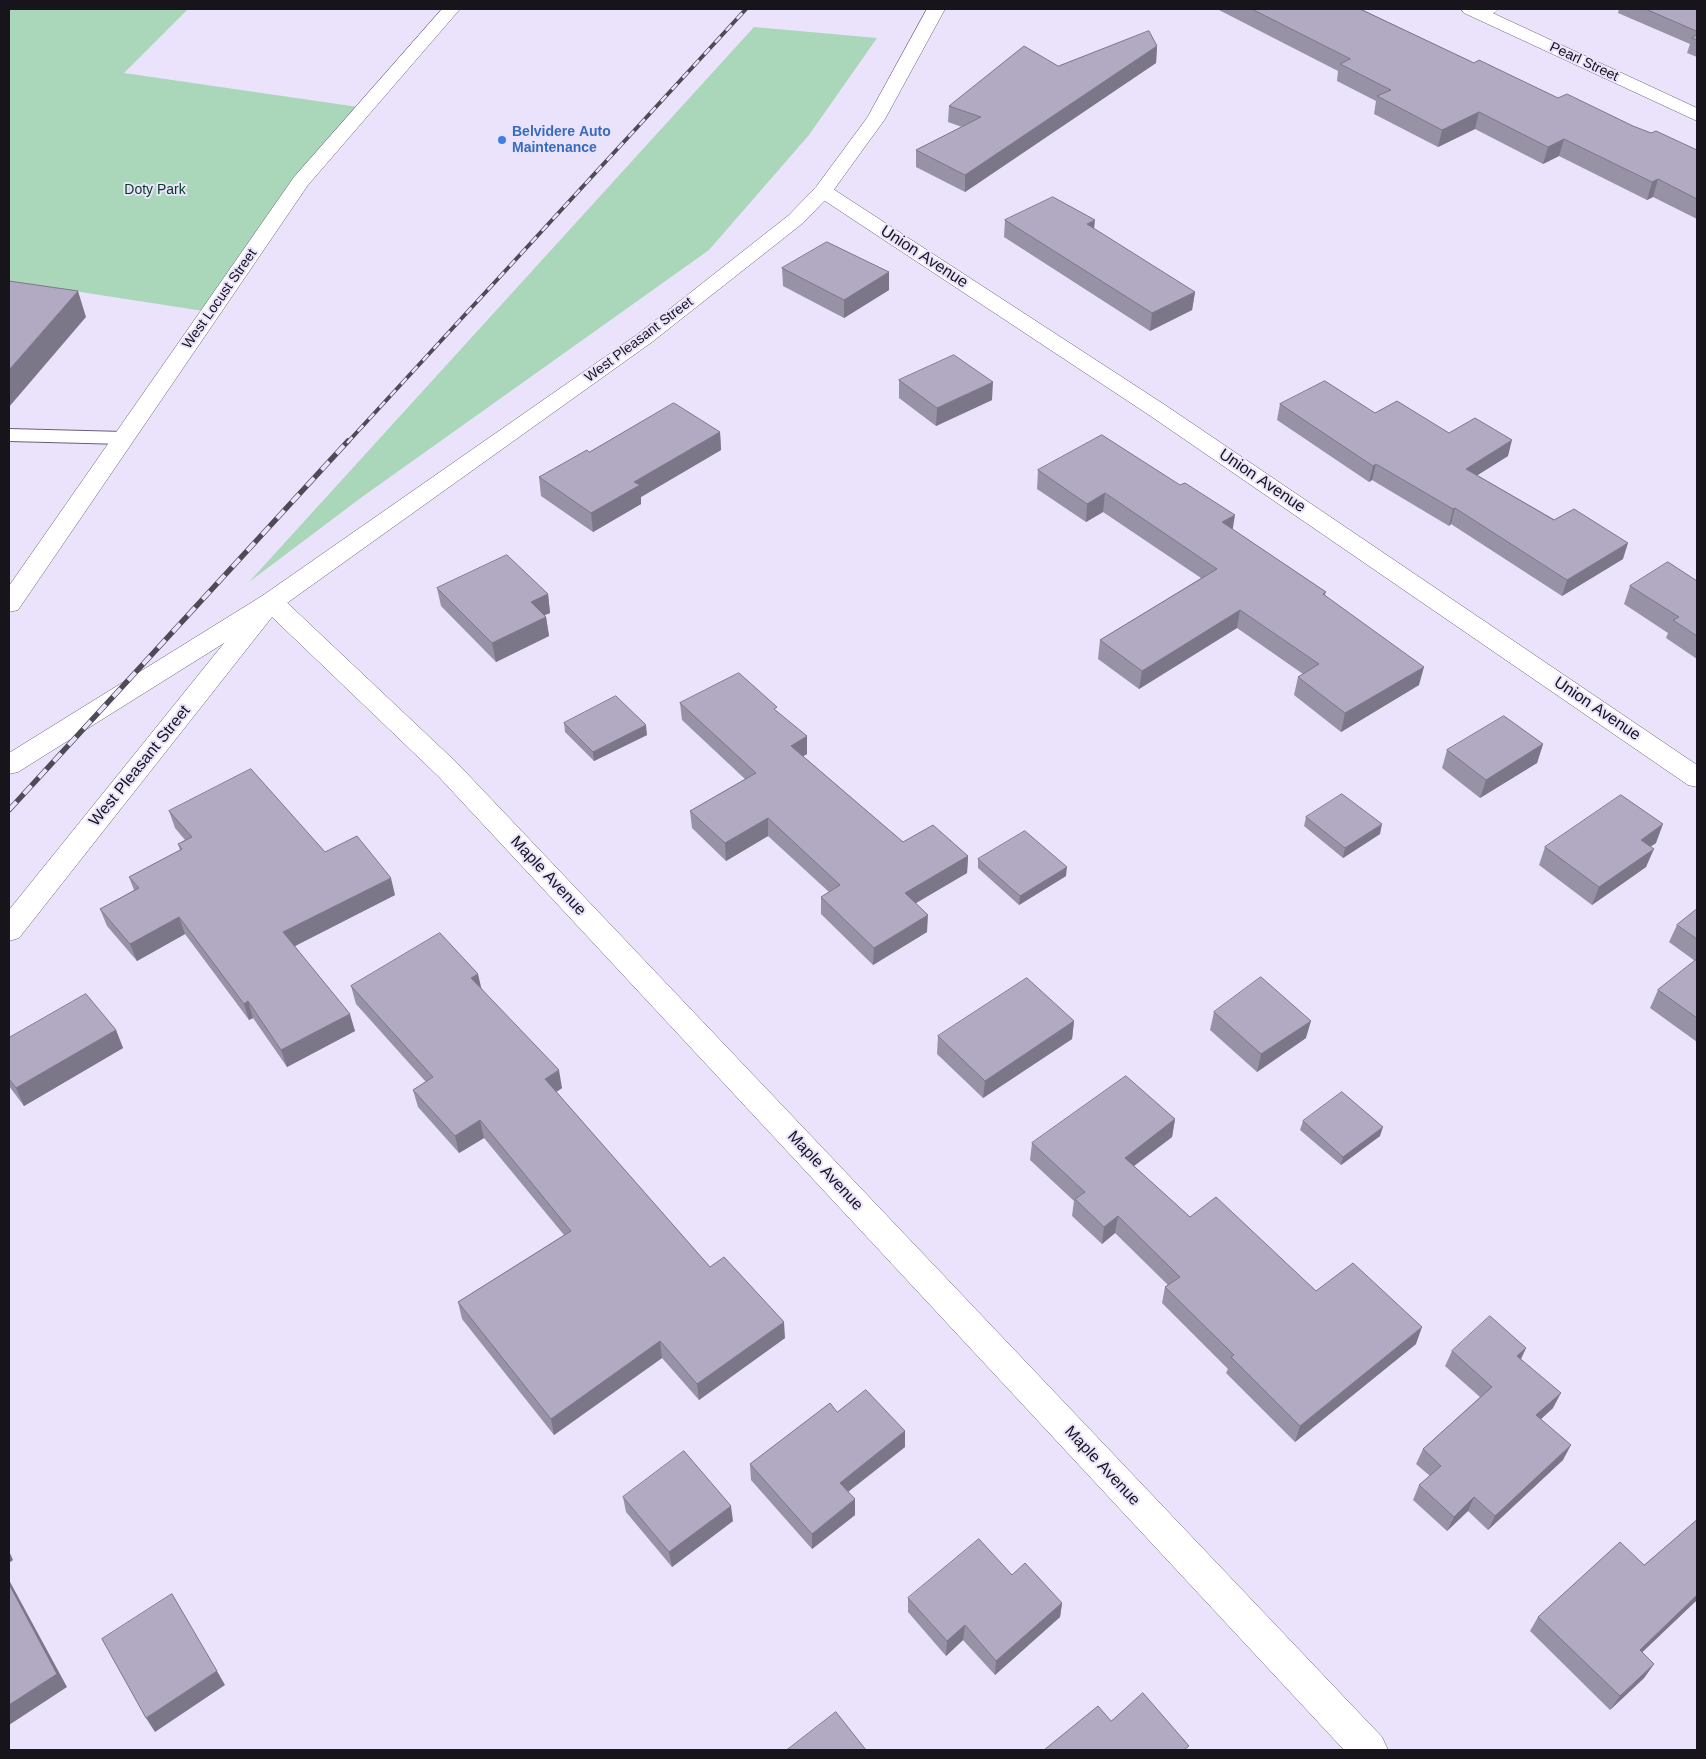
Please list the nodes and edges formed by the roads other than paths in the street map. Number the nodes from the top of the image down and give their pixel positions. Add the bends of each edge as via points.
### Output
1 (451, 9) edge
2 (936, 9) edge
3 (1479, 10) edge
4 (1697, 116) edge
5 (823, 191) junction
6 (9, 435) edge
7 (124, 438) junction
8 (271, 602) junction
9 (9, 604) edge
10 (9, 765) edge
11 (1697, 778) edge
12 (9, 930) edge
13 (1369, 1750) edge

1 - 7 street, West Locust Street via 301,181
2 - 5 street, West Pleasant Street via 876,119
3 - 4 street, Pearl Street
5 - 8 street, West Pleasant Street via 796,219 645,338
5 - 11 street, Union Avenue via 1157,410
6 - 7 lane
7 - 9 street, West Locust Street
8 - 10 street, West Pleasant Street
8 - 12 street, West Pleasant Street
8 - 13 street, Maple Avenue via 448,770

